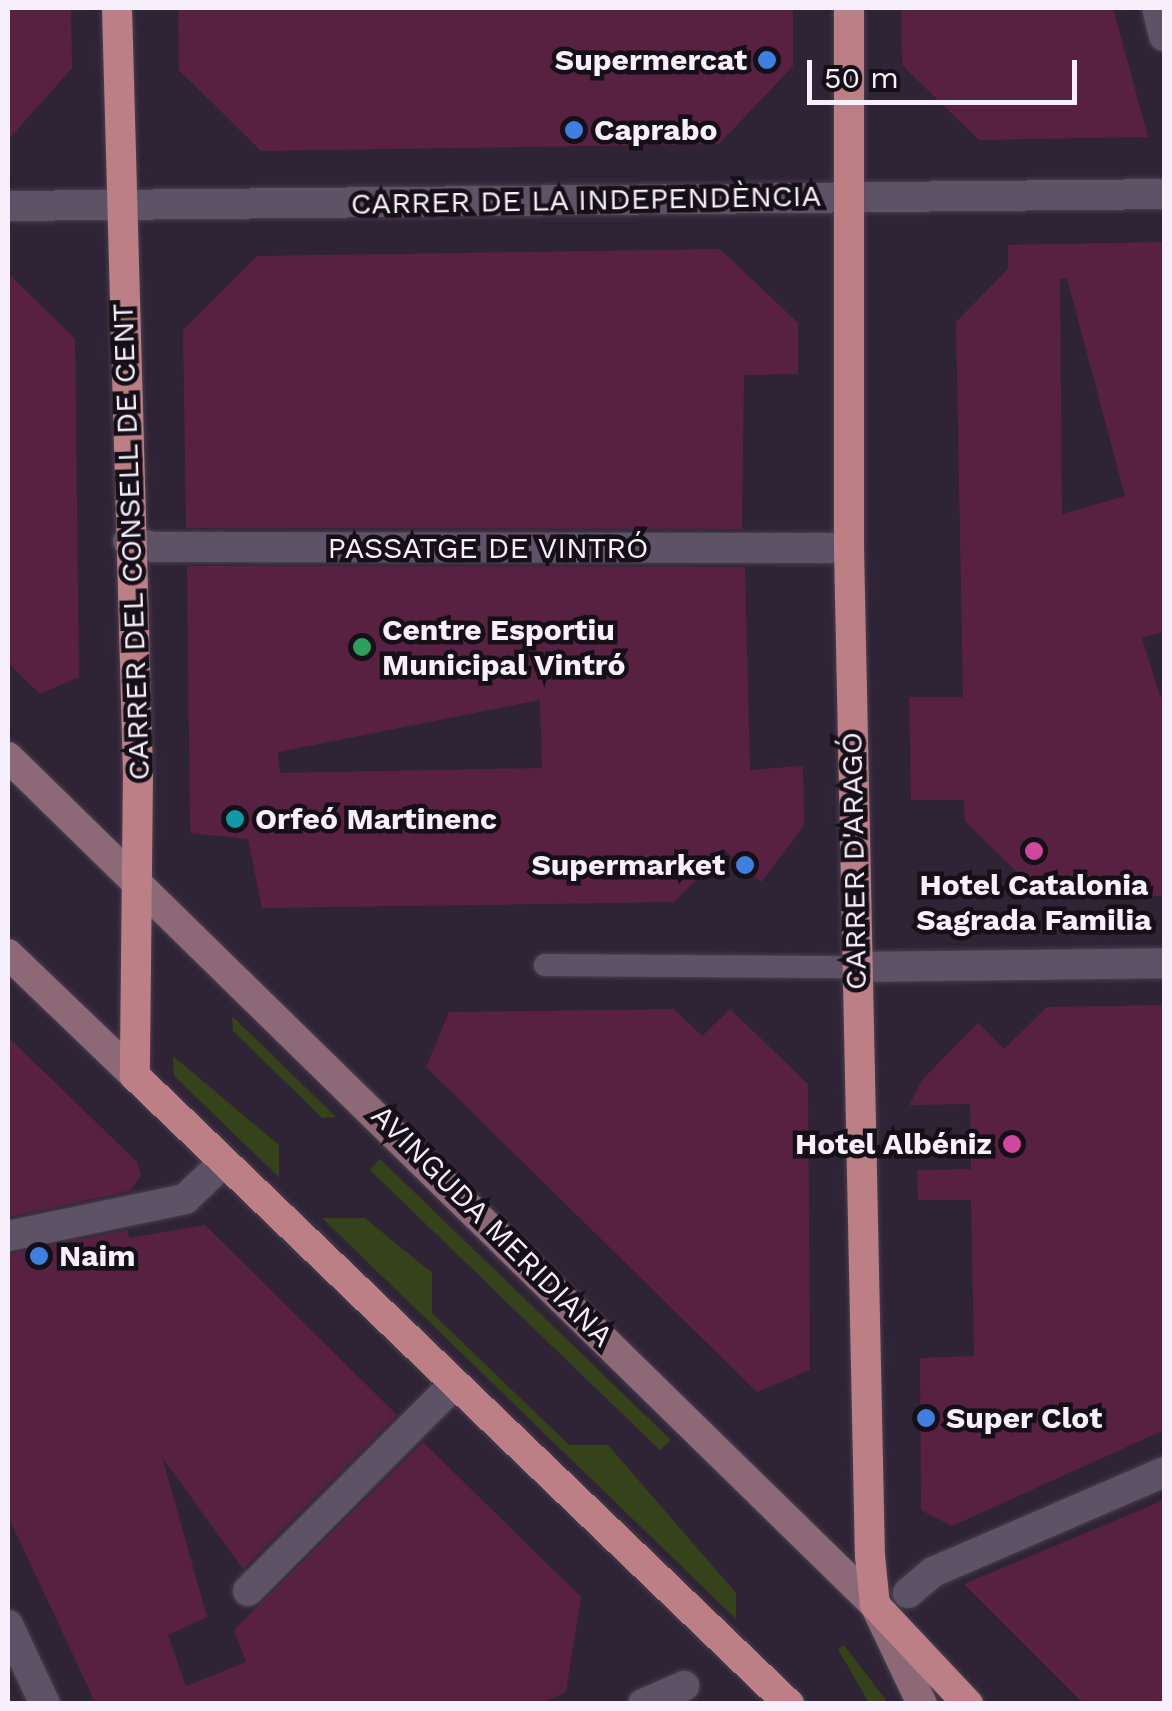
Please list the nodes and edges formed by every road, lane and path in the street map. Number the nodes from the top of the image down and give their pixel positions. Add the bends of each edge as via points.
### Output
1 (117, 8) edge
2 (848, 8) edge
3 (1157, 8) edge
4 (1164, 36) edge
5 (1164, 194) edge
6 (852, 197) junction
7 (121, 204) junction
8 (8, 206) edge
9 (128, 541) junction
10 (849, 548) junction
11 (8, 756) edge
12 (135, 878) junction
13 (8, 954) edge
14 (1164, 962) edge
15 (545, 965) dead end
16 (856, 967) junction
17 (135, 1076) junction
18 (224, 1162) junction
19 (8, 1236) edge
20 (455, 1383) junction
21 (1164, 1472) edge
22 (248, 1591) dead end
23 (908, 1593) dead end
24 (875, 1605) junction
25 (8, 1625) edge
26 (684, 1686) dead end
27 (45, 1704) edge
28 (643, 1704) edge
29 (789, 1704) edge
30 (922, 1704) edge
31 (968, 1704) edge

1 - 7 main road, CARRER DEL CONSELL DE CENT
2 - 6 main road, CARRER D'ARAGÓ
3 - 4 street
5 - 6 street, CARRER DE LA INDEPENDÈNCIA
6 - 7 street, CARRER DE LA INDEPENDÈNCIA
6 - 10 main road, CARRER D'ARAGÓ
7 - 8 street, CARRER DE LA INDEPENDÈNCIA
7 - 9 main road, CARRER DEL CONSELL DE CENT
9 - 10 street, PASSATGE DE VINTRÓ via 154,547
9 - 12 main road, CARRER DEL CONSELL DE CENT via 138,772
10 - 16 main road, CARRER D'ARAGÓ
11 - 12 street, AVINGUDA MERIDIANA
12 - 17 main road, CARRER DEL CONSELL DE CENT
12 - 24 street, AVINGUDA MERIDIANA
13 - 17 street
14 - 16 street
15 - 16 lane
16 - 24 main road, CARRER D'ARAGÓ via 864,1420
17 - 18 main road
18 - 19 street via 184,1198
18 - 20 main road
20 - 22 street
20 - 29 main road
21 - 23 street via 933,1572
24 - 30 street, CARRER D'ARAGÓ
24 - 31 main road, AVINGUDA MERIDIANA
25 - 27 street
26 - 28 street

